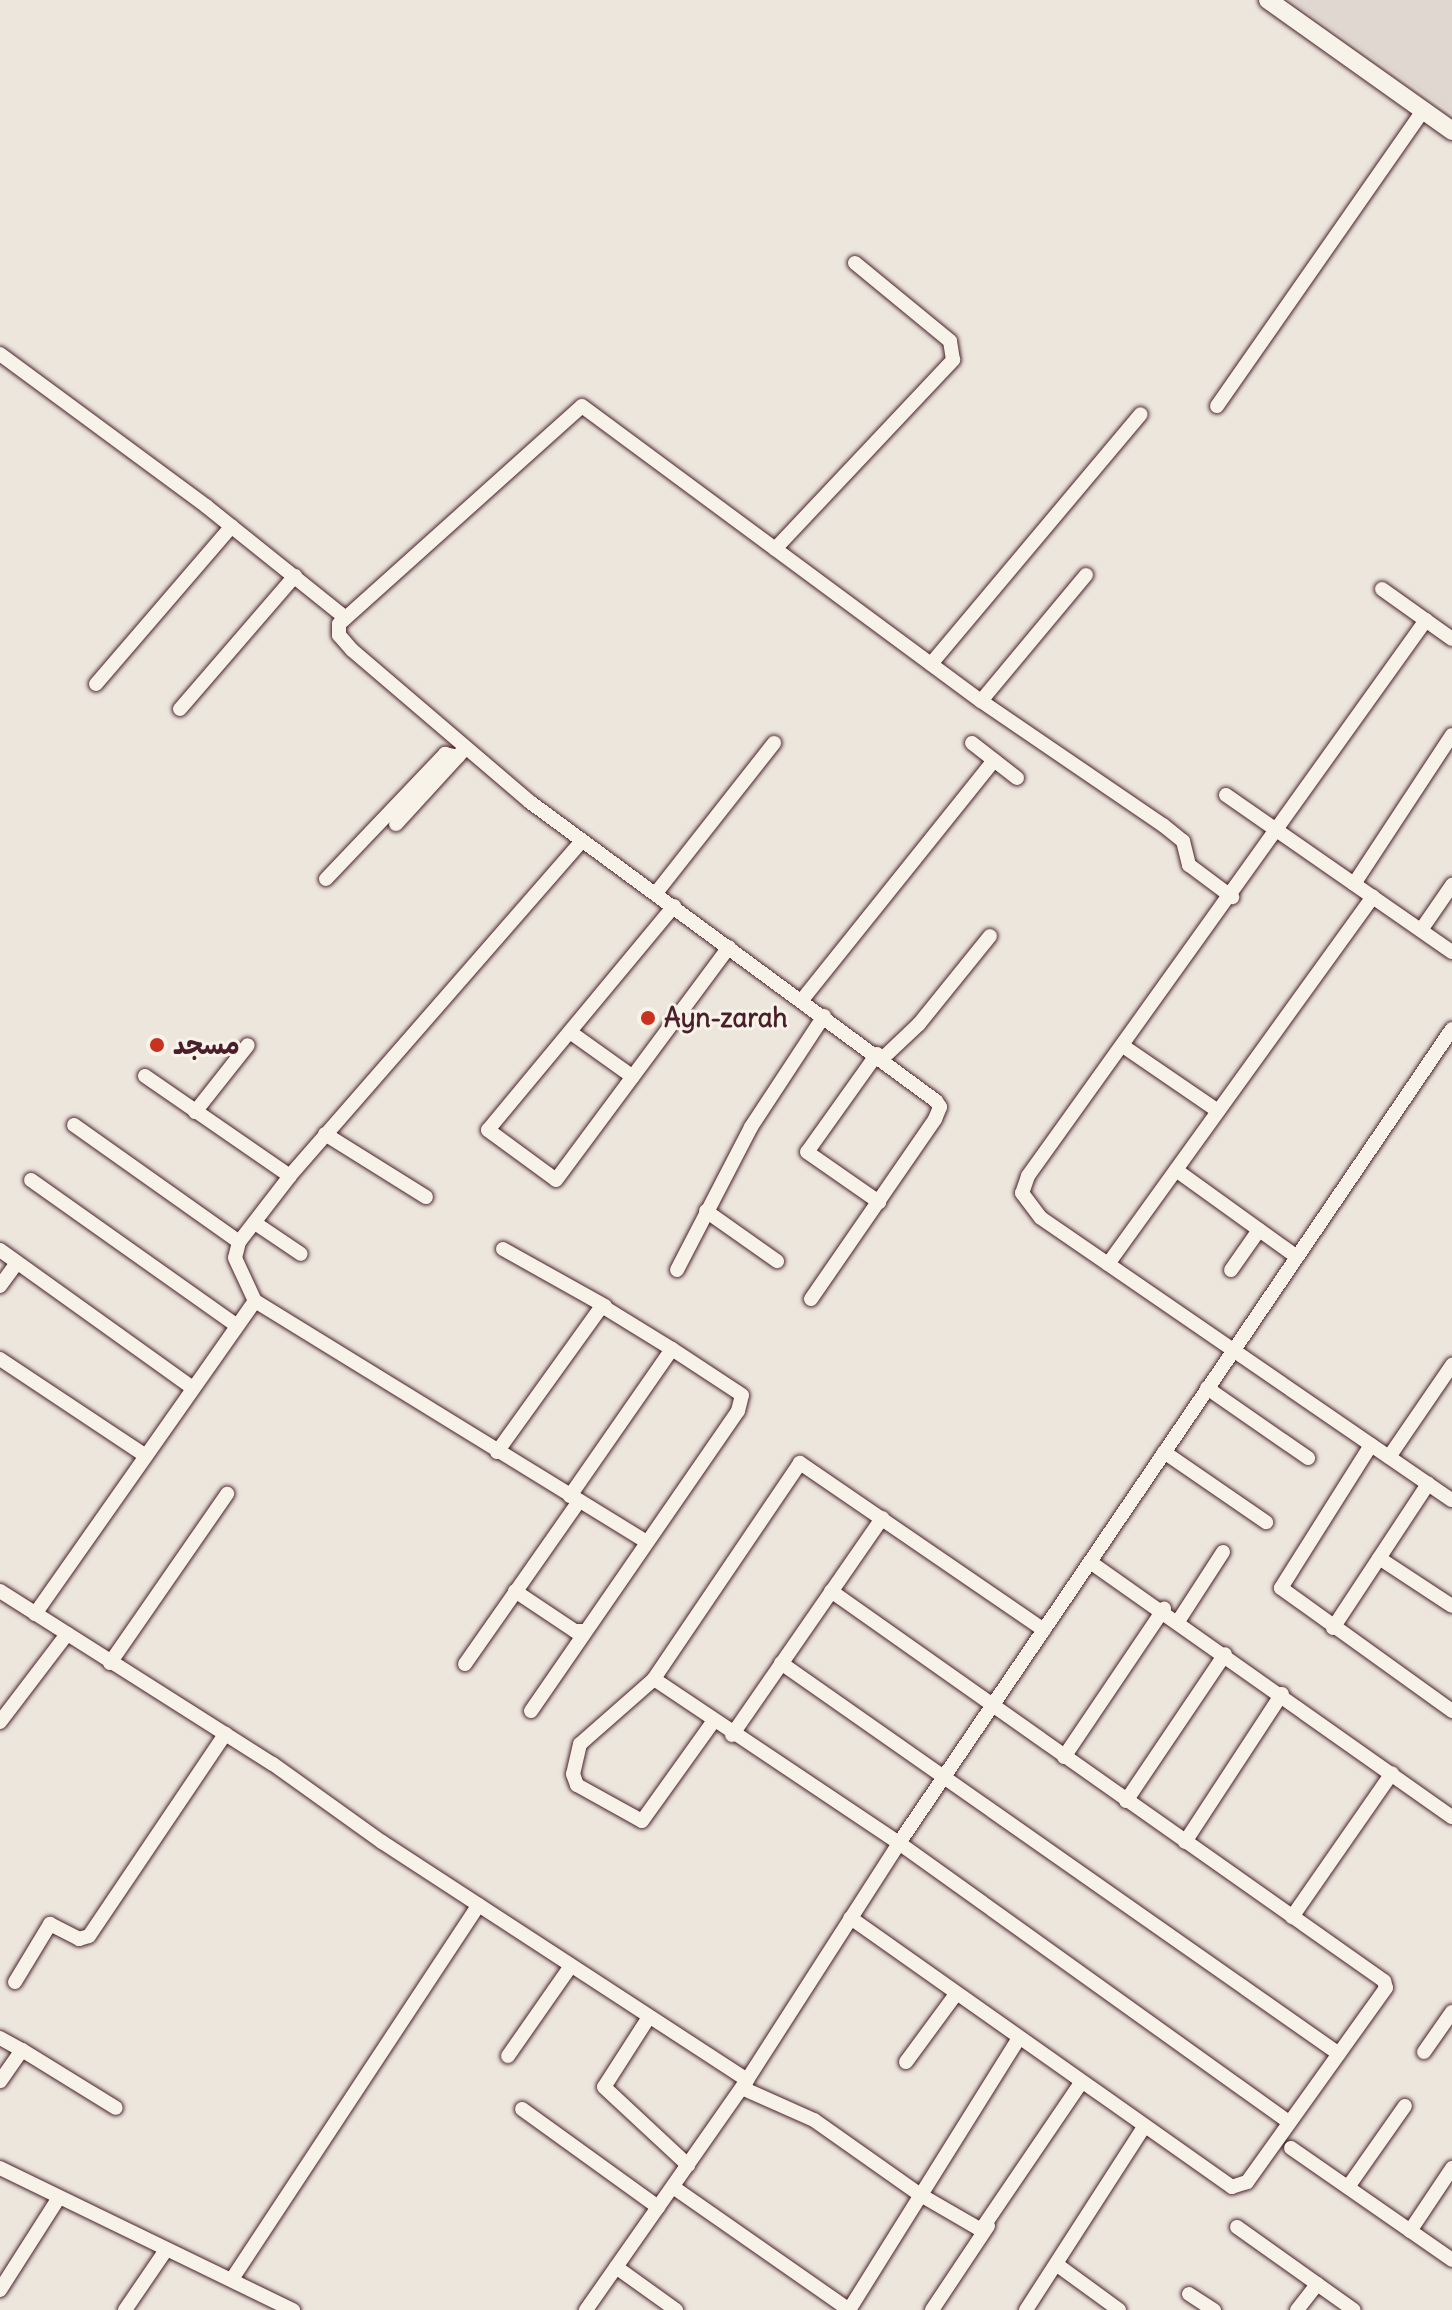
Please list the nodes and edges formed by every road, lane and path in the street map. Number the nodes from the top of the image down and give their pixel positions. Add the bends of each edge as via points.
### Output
1 (1268, 0) edge
2 (1423, 111) junction
3 (1452, 131) edge
4 (855, 263) dead end
5 (0, 354) edge
6 (1217, 406) dead end
7 (1141, 414) dead end
8 (232, 526) junction
9 (775, 549) junction
10 (1086, 575) dead end
11 (295, 576) junction
12 (1382, 589) dead end
13 (346, 618) junction
14 (1426, 620) junction
15 (1452, 639) edge
16 (931, 664) junction
17 (96, 684) dead end
18 (981, 701) junction
19 (180, 709) dead end
20 (1452, 735) edge
21 (774, 743) dead end
22 (972, 743) dead end
23 (463, 752) junction
24 (994, 760) junction
25 (1017, 778) dead end
26 (1226, 795) dead end
27 (396, 824) dead end
28 (1279, 832) junction
29 (581, 842) junction
30 (326, 879) dead end
31 (1354, 884) junction
32 (1452, 885) edge
33 (656, 893) junction
34 (1232, 897) junction
35 (1373, 897) junction
36 (674, 906) junction
37 (1421, 930) junction
38 (990, 936) dead end
39 (729, 947) junction
40 (1452, 952) edge
41 (802, 1000) junction
42 (824, 1016) junction
43 (1452, 1029) edge
44 (570, 1032) junction
45 (248, 1045) dead end
46 (1123, 1046) junction
47 (880, 1056) junction
48 (145, 1076) dead end
49 (633, 1077) junction
50 (1218, 1111) junction
51 (195, 1112) junction
52 (74, 1125) dead end
53 (325, 1134) junction
54 (1176, 1170) junction
55 (290, 1176) junction
56 (31, 1180) dead end
57 (426, 1197) dead end
58 (879, 1202) junction
59 (706, 1211) junction
60 (255, 1223) junction
61 (1259, 1230) junction
62 (239, 1242) junction
63 (503, 1249) dead end
64 (0, 1250) edge
65 (301, 1254) dead end
66 (1297, 1257) junction
67 (777, 1261) dead end
68 (17, 1263) junction
69 (1108, 1264) junction
70 (677, 1270) dead end
71 (1231, 1270) dead end
72 (0, 1286) edge
73 (811, 1299) dead end
74 (255, 1301) junction
75 (605, 1306) junction
76 (236, 1325) junction
77 (672, 1349) junction
78 (1233, 1350) junction
79 (0, 1359) edge
80 (1452, 1365) edge
81 (193, 1388) junction
82 (1207, 1388) junction
83 (1371, 1445) junction
84 (497, 1452) junction
85 (1164, 1452) junction
86 (146, 1456) junction
87 (1389, 1457) junction
88 (1308, 1458) dead end
89 (1428, 1484) junction
90 (227, 1494) dead end
91 (574, 1498) junction
92 (1452, 1500) edge
93 (882, 1518) junction
94 (1266, 1522) dead end
95 (645, 1541) junction
96 (1223, 1552) dead end
97 (1379, 1558) junction
98 (1093, 1564) junction
99 (0, 1591) edge
100 (515, 1591) junction
101 (831, 1591) junction
102 (1452, 1606) edge
103 (1164, 1609) junction
104 (35, 1614) junction
105 (1179, 1620) junction
106 (1333, 1628) junction
107 (1044, 1630) junction
108 (582, 1631) junction
109 (67, 1634) junction
110 (1225, 1654) junction
111 (110, 1663) junction
112 (781, 1663) junction
113 (465, 1664) dead end
114 (654, 1679) junction
115 (1282, 1694) junction
116 (995, 1704) junction
117 (531, 1711) dead end
118 (1452, 1711) edge
119 (0, 1722) edge
120 (713, 1722) junction
121 (225, 1734) junction
122 (732, 1735) junction
123 (1064, 1757) junction
124 (1392, 1773) junction
125 (945, 1775) junction
126 (1126, 1801) junction
127 (1452, 1817) edge
128 (1185, 1842) junction
129 (899, 1843) junction
130 (479, 1905) junction
131 (1292, 1917) junction
132 (850, 1918) junction
133 (570, 1967) junction
134 (15, 1982) dead end
135 (956, 1994) junction
136 (1452, 2012) edge
137 (649, 2017) junction
138 (0, 2038) edge
139 (1018, 2040) junction
140 (22, 2050) junction
141 (1424, 2052) dead end
142 (1339, 2054) junction
143 (508, 2056) dead end
144 (906, 2062) dead end
145 (0, 2081) edge
146 (1081, 2083) junction
147 (744, 2084) junction
148 (1405, 2106) dead end
149 (116, 2108) dead end
150 (522, 2109) dead end
151 (1289, 2122) junction
152 (1144, 2127) junction
153 (1291, 2148) dead end
154 (688, 2165) junction
155 (0, 2168) edge
156 (1452, 2168) edge
157 (673, 2187) junction
158 (1348, 2187) junction
159 (919, 2194) junction
160 (58, 2199) junction
161 (658, 2207) junction
162 (988, 2226) junction
163 (1237, 2227) dead end
164 (1410, 2231) junction
165 (166, 2250) junction
166 (1452, 2260) edge
167 (1056, 2264) junction
168 (616, 2267) junction
169 (232, 2279) junction
170 (1317, 2284) junction
171 (0, 2290) edge
172 (1189, 2294) dead end
173 (593, 2307) edge
174 (1031, 2308) edge
175 (125, 2310) edge
176 (293, 2310) edge
177 (676, 2310) edge
178 (849, 2310) edge
179 (932, 2310) edge
180 (1119, 2310) edge
181 (1214, 2310) edge
182 (1297, 2310) edge
183 (1354, 2310) edge

1 - 2 main road
2 - 3 main road
2 - 6 street
4 - 9 street via 950,341 953,360
5 - 8 street
7 - 16 street
8 - 11 street
8 - 17 street
9 - 13 street via 582,406
9 - 16 street
10 - 18 street
11 - 13 street
11 - 19 street
12 - 14 street
13 - 23 street via 338,629 344,642
14 - 15 street
14 - 28 street
16 - 18 street
18 - 34 street via 1163,825 1183,841 1189,865
20 - 31 street
21 - 33 street
22 - 24 street
23 - 27 street
23 - 29 street
23 - 30 street via 445,754
24 - 25 street
24 - 41 street
26 - 28 street
28 - 31 street
28 - 34 street
29 - 33 street
29 - 53 street via 403,1052
31 - 35 street
32 - 37 street
33 - 36 street
34 - 46 street
35 - 37 street
35 - 50 street
36 - 39 street
36 - 44 street
37 - 40 street
38 - 47 street via 919,1024
39 - 41 street
39 - 49 street
41 - 42 street
42 - 47 street
42 - 59 street via 751,1127
43 - 66 street
44 - 49 street
44 - 49 street via 488,1130 556,1180
45 - 51 street
46 - 50 street
46 - 69 street via 1028,1176 1022,1193 1029,1210
47 - 58 street via 940,1107
47 - 58 street via 807,1152
48 - 51 street
50 - 54 street
51 - 55 street
52 - 62 street
53 - 55 street
53 - 57 street
54 - 61 street
54 - 69 street
55 - 60 street
56 - 76 street
58 - 73 street
59 - 67 street
59 - 70 street
60 - 62 street
60 - 65 street
61 - 66 street
61 - 71 street
62 - 74 street via 235,1258
63 - 75 street
64 - 68 street
66 - 78 street
68 - 72 street
68 - 81 street
69 - 78 street
74 - 76 street
74 - 84 street
75 - 77 street
75 - 84 street
76 - 81 street
77 - 91 street
77 - 95 street via 739,1391 743,1401
78 - 82 street
78 - 83 street
79 - 86 street
80 - 87 street
81 - 86 street
82 - 85 street
82 - 88 street
83 - 87 street
83 - 106 street via 1281,1581 1285,1594
84 - 91 street
85 - 94 street
85 - 98 street
86 - 104 street
87 - 89 street
89 - 92 street
89 - 97 street
90 - 111 street
91 - 95 street
91 - 100 street
93 - 101 street
93 - 107 street
93 - 114 street via 804,1464 797,1465
95 - 108 street
96 - 105 street
97 - 102 street
97 - 106 street
98 - 103 street
98 - 107 street
99 - 104 street
100 - 108 street
100 - 113 street
101 - 112 street
101 - 116 street
103 - 105 street
103 - 123 street
104 - 109 street
105 - 110 street
106 - 118 street
107 - 116 street
108 - 117 street
109 - 111 street
109 - 119 street
110 - 115 street
110 - 126 street
111 - 121 street
112 - 122 street
112 - 125 street
114 - 120 street
114 - 120 street via 580,1744 573,1774 577,1785 642,1821
115 - 124 street
115 - 128 street
116 - 123 street
116 - 125 street
120 - 122 street
121 - 130 street
121 - 134 street via 89,1936 79,1939 50,1924
122 - 129 street
123 - 126 street
124 - 127 street
124 - 131 street
125 - 129 street
125 - 142 street
126 - 128 street
128 - 131 street
129 - 132 street
129 - 151 street
130 - 133 street
130 - 169 street
131 - 142 street via 1386,1988
132 - 135 street
132 - 147 street
133 - 137 street
133 - 143 street
135 - 139 street
135 - 144 street
136 - 141 street
137 - 147 street
137 - 154 street via 604,2087
138 - 140 street
139 - 146 street
139 - 159 street
140 - 145 street
140 - 149 street
142 - 151 street
146 - 152 street
146 - 162 street
147 - 154 street
147 - 159 street via 814,2120
148 - 158 street
150 - 161 street
151 - 152 street via 1241,2187 1232,2187
152 - 167 street
153 - 158 street
154 - 157 street
155 - 160 street
156 - 164 street
157 - 161 street
157 - 178 street
158 - 164 street
159 - 162 street via 975,2229
159 - 178 street
160 - 165 street
160 - 171 street
161 - 168 street
162 - 179 street
163 - 170 street
164 - 166 street
165 - 169 street
165 - 175 street
167 - 174 street
167 - 180 street
168 - 173 street
168 - 177 street
169 - 176 street
170 - 182 street
170 - 183 street
172 - 181 street

